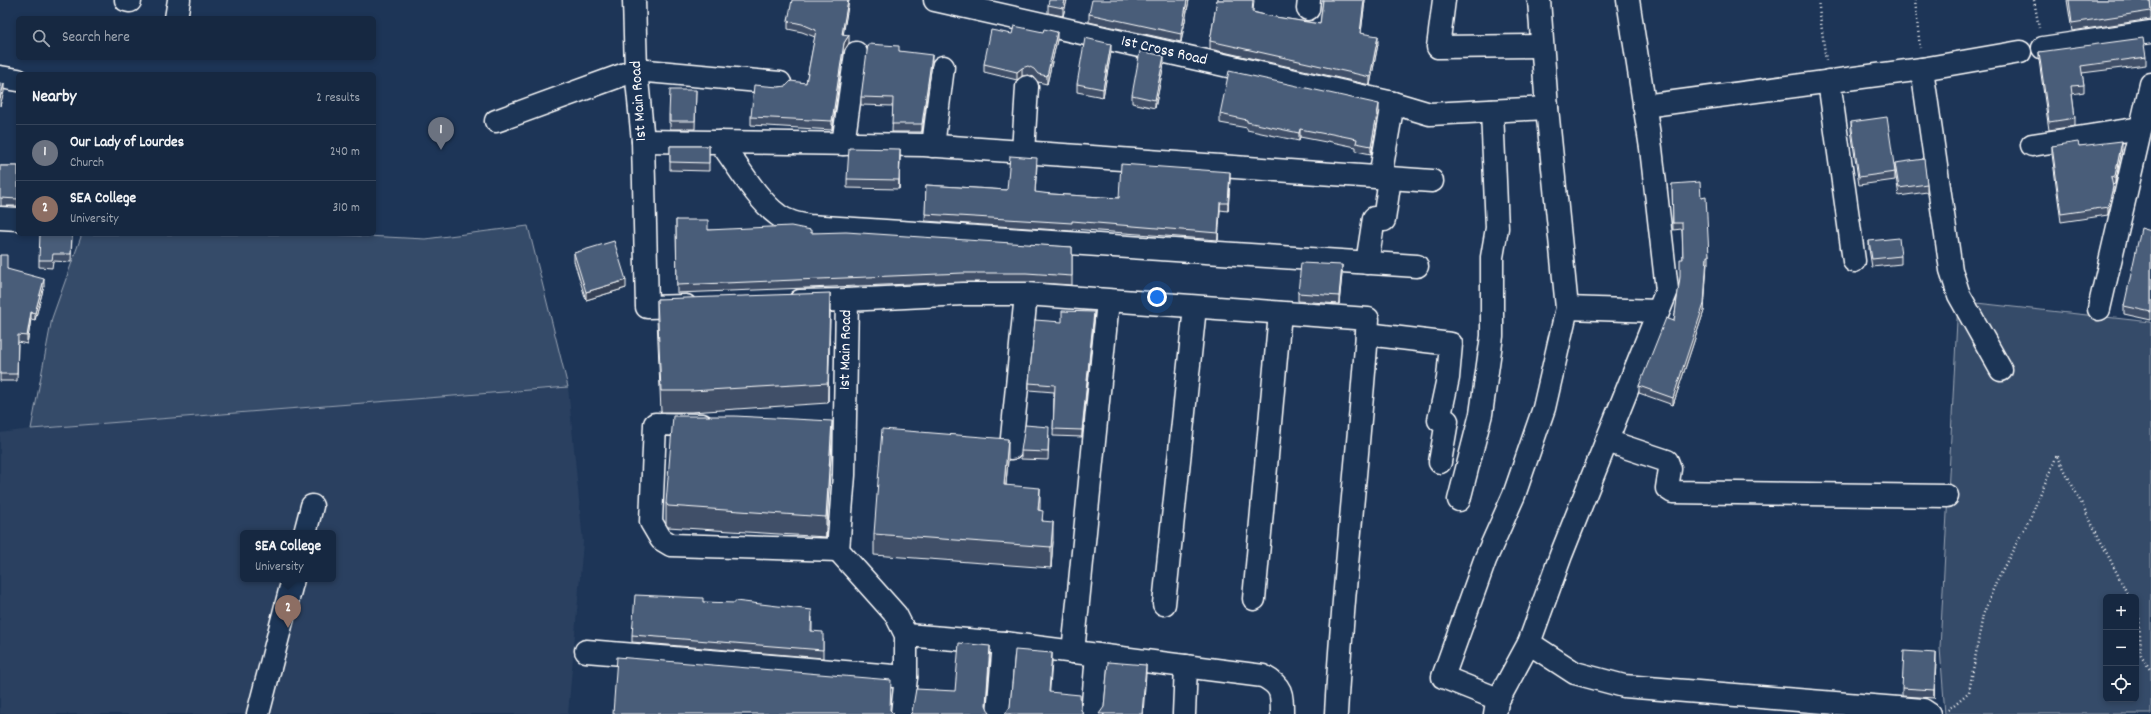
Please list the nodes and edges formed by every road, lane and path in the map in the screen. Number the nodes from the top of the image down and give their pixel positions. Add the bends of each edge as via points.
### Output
1 (179, 0) edge
2 (634, 0) edge
3 (935, 0) edge
4 (1444, 0) edge
5 (1539, 0) edge
6 (1628, 0) edge
7 (1818, 0) edge
8 (1915, 0) edge
9 (2034, 0) edge
10 (176, 16) edge
11 (2151, 32) edge
12 (1542, 46) junction
13 (2043, 48) joint
14 (2020, 52) dead end
15 (856, 53) dead end
16 (943, 67) dead end
17 (1922, 69) junction
18 (636, 70) junction
19 (0, 77) edge
20 (16, 80) edge
21 (1829, 81) junction
22 (780, 83) dead end
23 (2151, 84) edge
24 (1027, 87) dead end
25 (1393, 103) junction
26 (1644, 106) junction
27 (1547, 108) junction
28 (1492, 110) junction
29 (496, 121) dead end
30 (2141, 128) junction
31 (643, 141) junction
32 (720, 142) junction
33 (842, 144) junction
34 (2032, 145) dead end
35 (934, 146) junction
36 (1023, 152) junction
37 (1385, 178) junction
38 (1432, 181) dead end
39 (0, 218) edge
40 (16, 219) edge
41 (1854, 260) dead end
42 (1367, 263) junction
43 (1417, 266) dead end
44 (1026, 294) junction
45 (847, 300) junction
46 (778, 301) edge
47 (1108, 301) junction
48 (709, 305) edge
49 (1195, 307) junction
50 (1567, 308) junction
51 (2099, 309) dead end
52 (1658, 311) junction
53 (1280, 313) junction
54 (1367, 334) junction
55 (2001, 370) dead end
56 (723, 425) edge
57 (1607, 441) junction
58 (1011, 448) dead end
59 (1440, 462) dead end
60 (1947, 496) dead end
61 (1459, 500) dead end
62 (312, 506) dead end
63 (306, 530) edge
64 (838, 550) junction
65 (292, 582) edge
66 (2127, 594) edge
67 (1254, 599) dead end
68 (1164, 604) dead end
69 (2139, 617) edge
70 (906, 635) junction
71 (1004, 642) junction
72 (1529, 643) junction
73 (586, 651) dead end
74 (1073, 652) junction
75 (1097, 655) junction
76 (1186, 666) junction
77 (2151, 671) edge
78 (906, 677) junction
79 (1497, 707) edge
80 (258, 714) edge
81 (902, 714) edge
82 (998, 714) edge
83 (1092, 714) edge
84 (1184, 714) edge
85 (1282, 714) edge
86 (1336, 714) edge
87 (1929, 714) edge
88 (1944, 714) edge

1 - 10 street
2 - 18 street, 1st Main Road
3 - 25 street, 1st Cross Road
4 - 12 street via 1438,47
5 - 12 street
6 - 26 street
7 - 21 path
8 - 17 path
9 - 13 path
11 - 13 street
12 - 27 street
14 - 17 street
15 - 33 street
16 - 35 street
17 - 21 street
17 - 55 street via 1951,270 1959,295
18 - 22 street
18 - 29 street
18 - 31 street, 1st Main Road
19 - 20 street
21 - 26 street
21 - 41 street
23 - 30 street
24 - 36 street
25 - 28 street, 1st Cross Road via 1430,114
25 - 37 street
26 - 52 street via 1667,290
27 - 28 street, 1st Cross Road
27 - 50 street
28 - 61 street via 1497,228 1492,257 1492,336 1481,414
30 - 34 street
30 - 51 street
31 - 32 street
31 - 48 street, 1st Main Road via 647,307
32 - 33 street
32 - 42 street via 764,202 778,215 798,224
33 - 35 street
35 - 36 street
36 - 37 street
37 - 38 street
37 - 42 street via 1384,220 1374,218
39 - 40 street
42 - 43 street
44 - 45 street via 963,294
44 - 47 street
44 - 58 street
45 - 46 street, 1st Main Road
45 - 64 street, 1st Main Road via 844,475
47 - 49 street
47 - 74 street
49 - 53 street
49 - 68 street
50 - 52 street
50 - 79 street via 1544,408 1514,494 1485,560 1443,677
52 - 57 street
53 - 54 street via 1368,319
53 - 67 street
54 - 59 street via 1450,344 1448,378 1439,420 1447,421
54 - 86 street via 1340,638
56 - 64 street via 655,424 652,522 661,539 672,545
57 - 60 street via 1667,461 1670,469 1667,488 1673,492
57 - 72 street
62 - 63 street
64 - 70 street via 896,615
65 - 80 street
66 - 88 path via 2057,455 2031,516 1996,582 1983,615 1969,692
69 - 77 path via 2141,655
70 - 71 street
70 - 78 street
71 - 74 street
71 - 82 street
72 - 79 street
72 - 87 street via 1575,673 1624,686 1923,710
73 - 78 street
74 - 75 street
75 - 76 street
75 - 83 street
76 - 84 street
76 - 85 street via 1263,676 1276,683 1282,696
78 - 81 street

